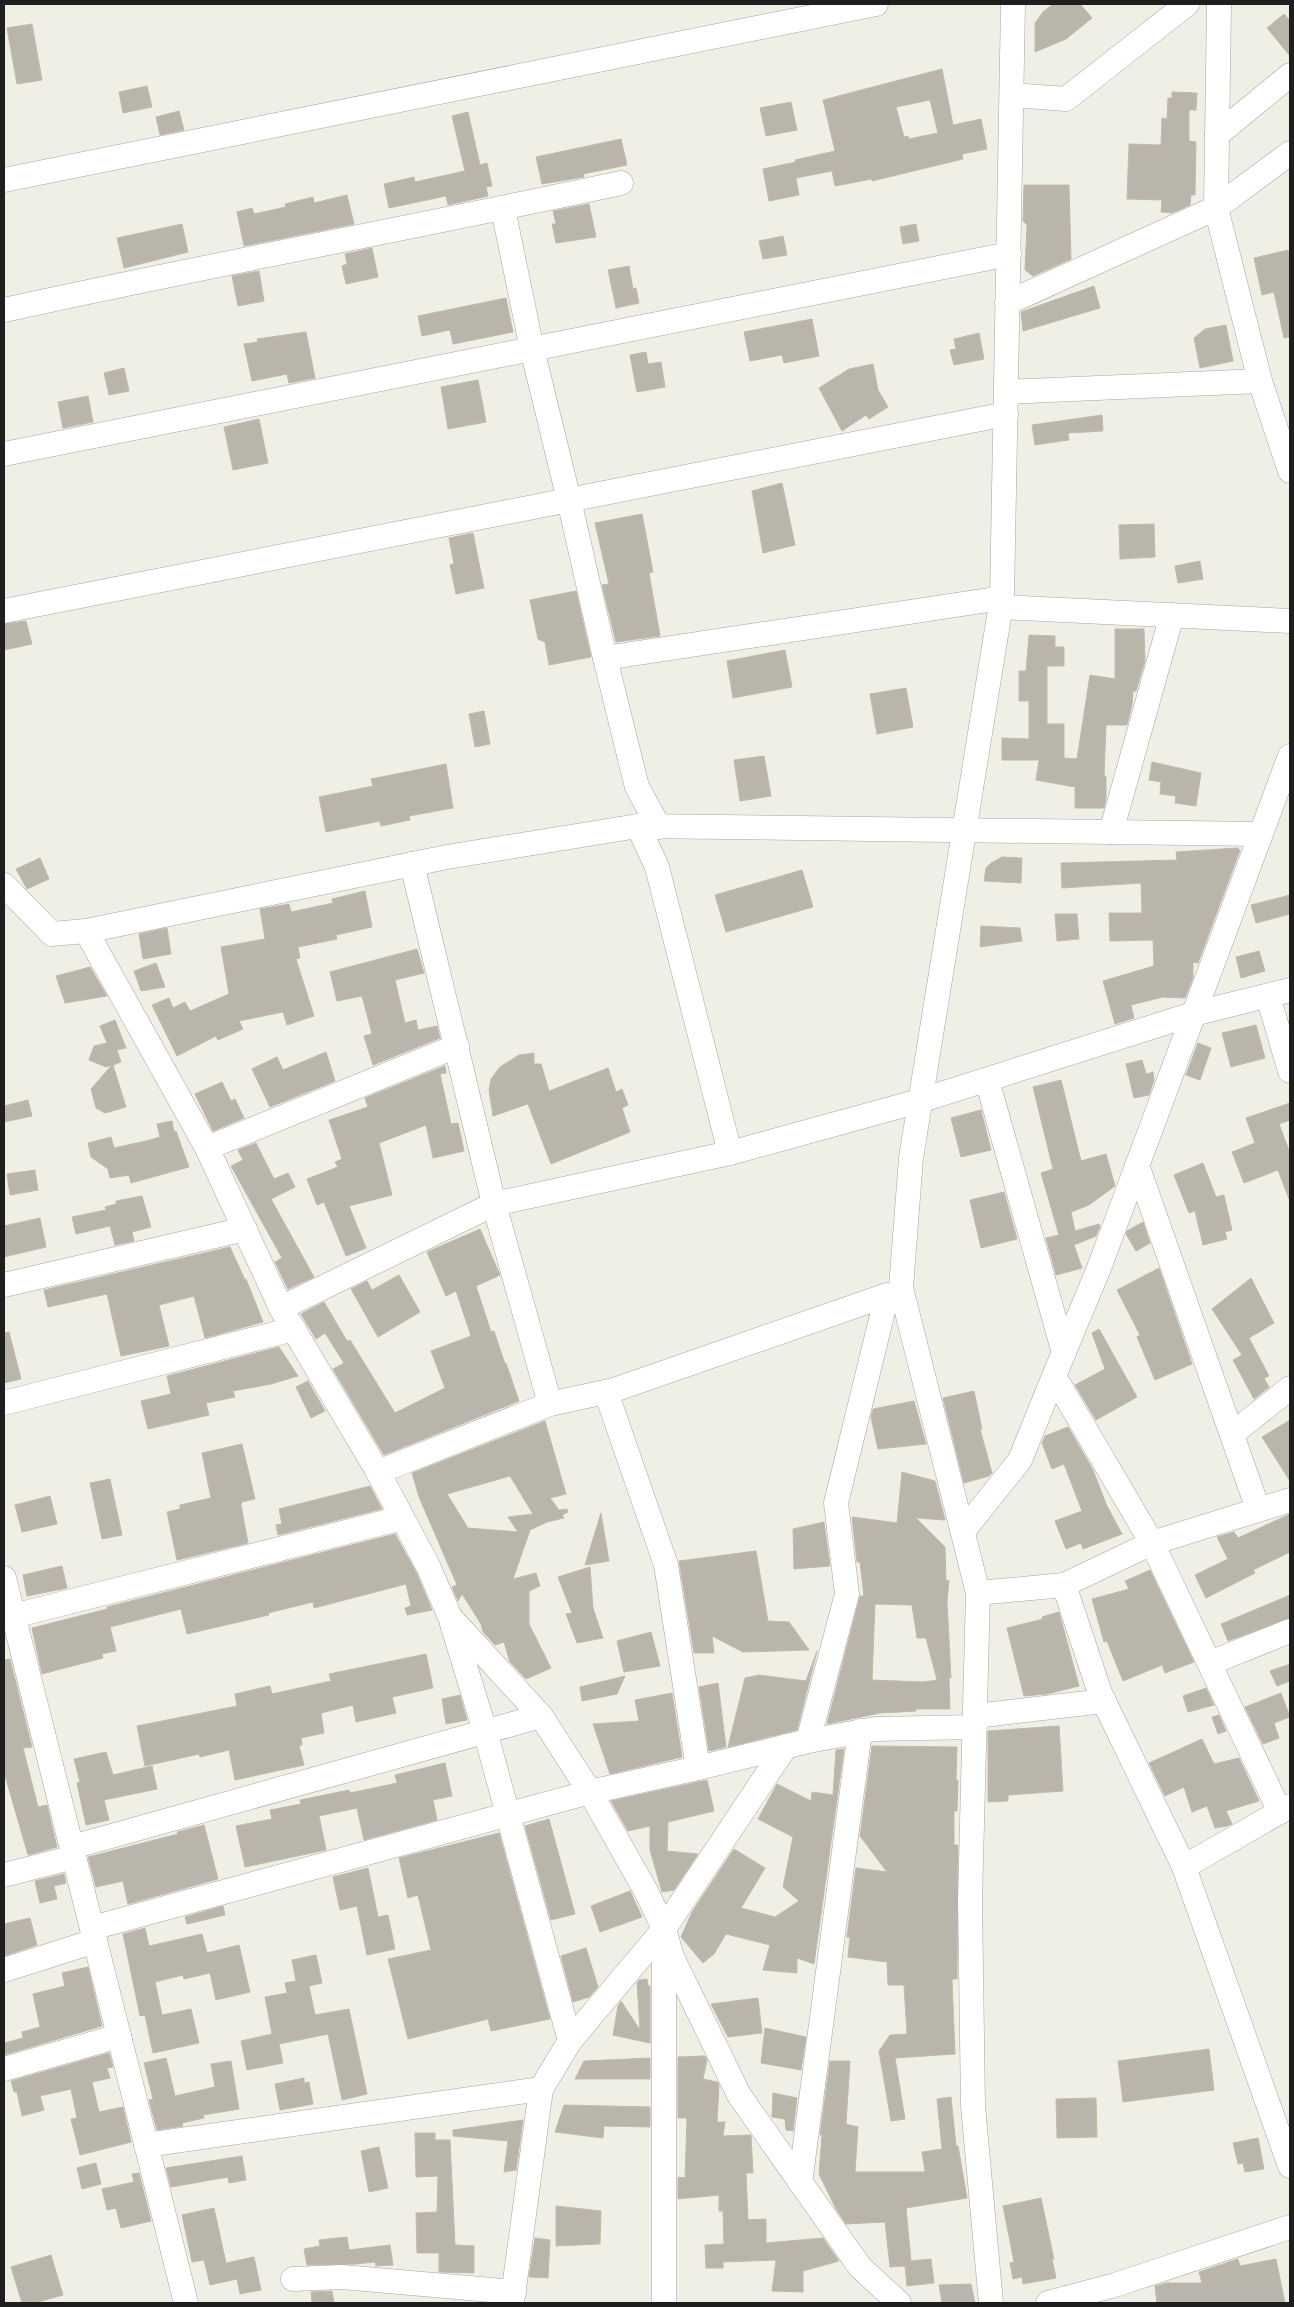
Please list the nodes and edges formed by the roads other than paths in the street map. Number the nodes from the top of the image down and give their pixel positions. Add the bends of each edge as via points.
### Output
1 (876, 4) edge
2 (1013, 4) edge
3 (1187, 4) edge
4 (1219, 4) edge
5 (1290, 75) edge
6 (1012, 95) junction
7 (1217, 135) junction
8 (1290, 153) edge
9 (4, 180) edge
10 (621, 183) dead end
11 (503, 208) junction
12 (1216, 208) junction
13 (1009, 254) junction
14 (1007, 303) junction
15 (4, 310) edge
16 (532, 349) junction
17 (1260, 380) junction
18 (1007, 403) junction
19 (4, 454) edge
20 (1290, 470) edge
21 (569, 500) junction
22 (1001, 602) junction
23 (4, 610) edge
24 (1172, 615) junction
25 (1290, 621) edge
26 (605, 658) junction
27 (1290, 756) edge
28 (649, 827) junction
29 (965, 830) junction
30 (1111, 832) junction
31 (1260, 834) junction
32 (412, 864) junction
33 (4, 885) edge
34 (86, 931) junction
35 (1290, 990) edge
36 (1268, 996) junction
37 (1193, 1014) junction
38 (457, 1046) junction
39 (1290, 1071) edge
40 (987, 1080) junction
41 (919, 1101) junction
42 (207, 1148) junction
43 (730, 1153) junction
44 (1137, 1165) junction
45 (494, 1204) junction
46 (245, 1230) junction
47 (4, 1285) edge
48 (894, 1291) junction
49 (281, 1308) junction
50 (294, 1329) junction
51 (1064, 1353) junction
52 (1054, 1376) junction
53 (1290, 1388) edge
54 (606, 1392) junction
55 (4, 1403) edge
56 (550, 1404) junction
57 (1232, 1434) junction
58 (378, 1472) junction
59 (1290, 1500) edge
60 (1258, 1509) junction
61 (402, 1518) junction
62 (964, 1530) junction
63 (1152, 1542) junction
64 (4, 1578) edge
65 (1064, 1585) junction
66 (978, 1593) junction
67 (13, 1616) junction
68 (450, 1617) junction
69 (1290, 1631) edge
70 (1210, 1663) junction
71 (1104, 1701) junction
72 (541, 1716) junction
73 (975, 1722) junction
74 (485, 1731) junction
75 (860, 1732) junction
76 (808, 1741) junction
77 (786, 1746) junction
78 (698, 1768) junction
79 (590, 1792) junction
80 (1285, 1809) edge
81 (508, 1814) junction
82 (73, 1852) junction
83 (1184, 1867) junction
84 (4, 1875) edge
85 (664, 1929) junction
86 (93, 1934) junction
87 (4, 1970) edge
88 (119, 2036) junction
89 (570, 2041) junction
90 (4, 2069) edge
91 (541, 2089) junction
92 (146, 2144) junction
93 (1290, 2166) edge
94 (800, 2183) junction
95 (1290, 2227) edge
96 (294, 2279) dead end
97 (513, 2298) edge
98 (186, 2303) edge
99 (664, 2303) edge
100 (899, 2303) edge
101 (991, 2303) edge
102 (1048, 2303) edge

1 - 9 street
2 - 6 street
3 - 6 street via 1066,99
4 - 7 street
5 - 7 street
6 - 13 street
7 - 12 street
8 - 12 street
10 - 11 street
11 - 15 street via 175,272
11 - 16 street
12 - 14 street
12 - 17 street
13 - 14 street
13 - 16 street
14 - 18 street
16 - 19 street
16 - 21 street
17 - 18 street
17 - 20 street
18 - 21 street
18 - 22 street
21 - 23 street
21 - 26 street
22 - 24 street
22 - 26 street
22 - 29 street
24 - 25 street
24 - 30 street
26 - 28 street
27 - 31 street
28 - 29 street
28 - 32 street
28 - 43 street
29 - 30 street
29 - 41 street
30 - 31 street
31 - 37 street
32 - 34 street
32 - 38 street
33 - 34 street via 52,934
34 - 42 street
35 - 36 street
36 - 37 street
36 - 39 street
37 - 40 street
37 - 44 street
38 - 42 street
38 - 45 street
40 - 41 street
40 - 51 street
41 - 43 street
41 - 48 street
42 - 46 street
43 - 45 street
44 - 51 street
44 - 57 street
45 - 49 street
45 - 56 street
46 - 47 street
46 - 49 street
48 - 54 street
48 - 62 street
48 - 76 street via 836,1503 847,1594
49 - 50 street
50 - 55 street
50 - 58 street
51 - 52 street
52 - 62 street via 1020,1460
52 - 63 street
53 - 57 street
54 - 56 street
54 - 78 street via 666,1565
56 - 58 street
57 - 60 street
58 - 61 street
59 - 60 street
60 - 63 street
61 - 67 street
61 - 68 street
62 - 66 street
63 - 65 street
63 - 70 street
64 - 67 street
65 - 66 street
65 - 71 street
66 - 73 street
67 - 82 street
68 - 72 street
68 - 74 street
69 - 70 street
70 - 80 street
71 - 73 street
71 - 83 street
72 - 74 street
72 - 79 street
73 - 75 street
73 - 101 street via 970,1900 973,2106
74 - 81 street
74 - 82 street
75 - 76 street
75 - 94 street
76 - 77 street
77 - 78 street
77 - 85 street
78 - 79 street
79 - 81 street
79 - 85 street
80 - 83 street
81 - 86 street
81 - 89 street
82 - 84 street
82 - 86 street
83 - 93 street
85 - 89 street
85 - 94 street via 672,1957 739,2094
85 - 99 street
86 - 87 street
86 - 88 street
88 - 90 street
88 - 92 street
89 - 91 street
91 - 92 street
91 - 97 street
92 - 98 street
94 - 100 street via 860,2266
95 - 102 street via 1115,2285
96 - 97 street via 342,2278

